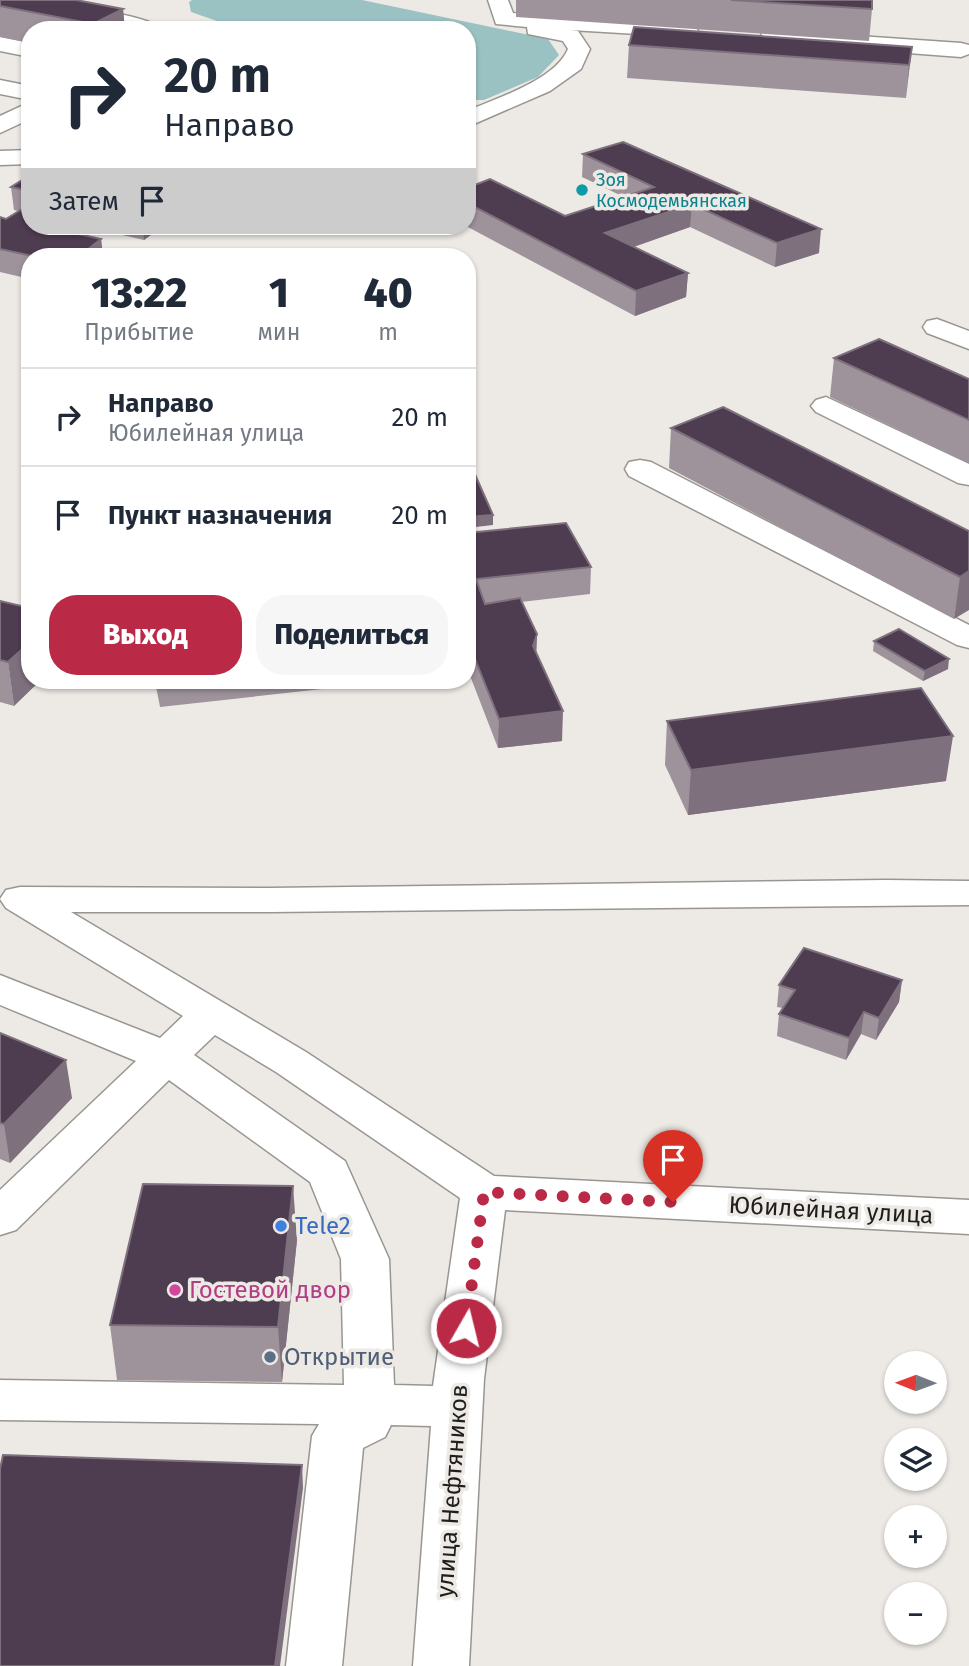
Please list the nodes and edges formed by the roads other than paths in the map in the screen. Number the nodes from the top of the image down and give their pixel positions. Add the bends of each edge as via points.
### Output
1 (0, 0) edge
2 (501, 9) edge
3 (117, 21) edge
4 (969, 23) edge
5 (712, 33) edge
6 (575, 43) junction
7 (0, 44) edge
8 (757, 46) edge
9 (21, 48) edge
10 (693, 51) edge
11 (0, 87) edge
12 (21, 91) edge
13 (21, 114) edge
14 (476, 116) edge
15 (0, 126) edge
16 (0, 158) edge
17 (21, 158) edge
18 (937, 327) dead end
19 (969, 341) edge
20 (826, 406) dead end
21 (640, 469) dead end
22 (969, 476) edge
23 (969, 638) edge
24 (969, 893) edge
25 (10, 895) edge
26 (0, 989) edge
27 (211, 1014) junction
28 (167, 1057) junction
29 (484, 1192) junction
30 (10, 1194) edge
31 (969, 1217) edge
32 (0, 1400) edge
33 (367, 1405) junction
34 (457, 1406) junction
35 (314, 1666) edge
36 (441, 1666) edge

1 - 3 street
2 - 5 street
2 - 6 street via 570,36
4 - 8 street via 958,60 945,65
6 - 10 street
6 - 14 street via 579,49 573,64 542,86
7 - 9 street
11 - 12 street
13 - 15 street
16 - 17 street
18 - 19 street
20 - 22 street
21 - 23 street
24 - 25 street via 270,901
25 - 27 street
26 - 28 street
27 - 28 street
27 - 29 street
28 - 30 street
28 - 33 street via 329,1173 365,1259 370,1360
29 - 31 street, Юбилейная улица
29 - 34 street, улица Нефтяников
32 - 33 street
33 - 34 street
33 - 35 street via 367,1423 338,1436
34 - 36 street, улица Нефтяников

